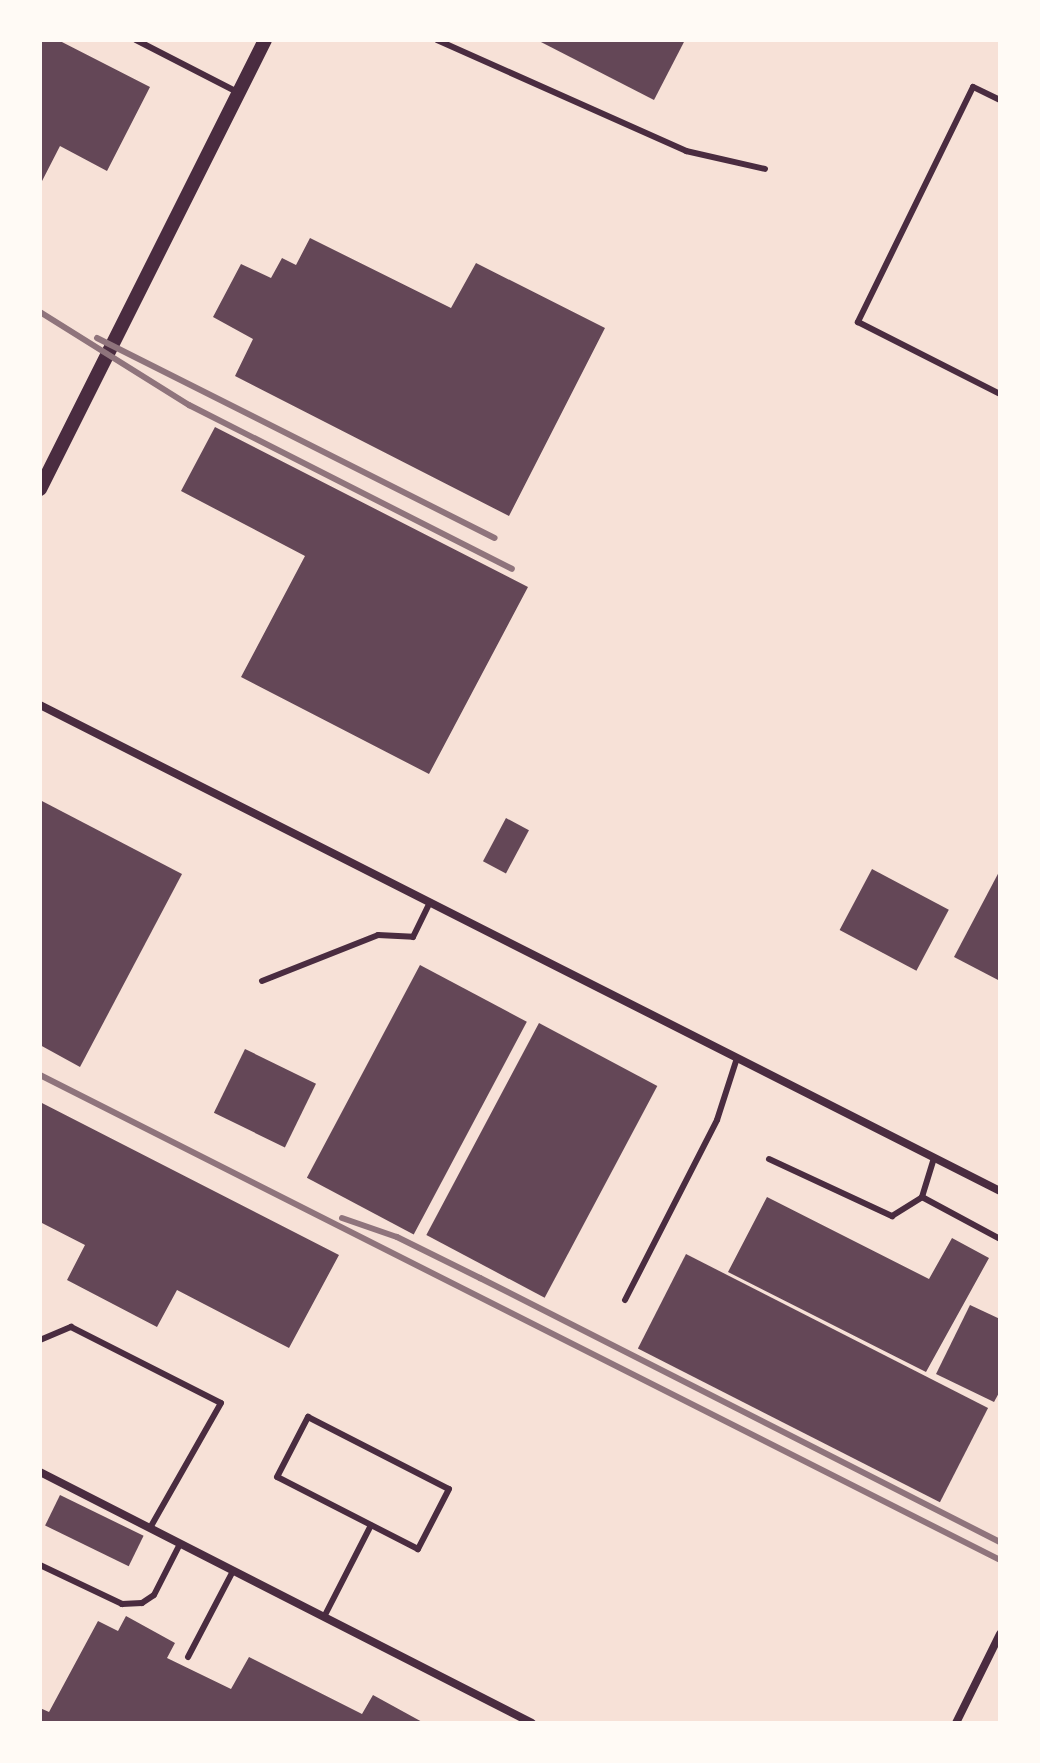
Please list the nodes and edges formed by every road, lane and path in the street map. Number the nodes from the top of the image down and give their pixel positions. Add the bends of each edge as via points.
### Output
1 (136, 40) edge
2 (265, 40) edge
3 (437, 40) edge
4 (239, 93) junction
5 (1000, 100) edge
6 (765, 169) dead end
7 (1000, 394) edge
8 (40, 489) edge
9 (40, 705) edge
10 (430, 902) junction
11 (262, 981) dead end
12 (737, 1058) junction
13 (934, 1158) junction
14 (769, 1159) dead end
15 (1000, 1191) edge
16 (922, 1197) junction
17 (1000, 1239) edge
18 (625, 1300) dead end
19 (40, 1340) edge
20 (40, 1472) edge
21 (371, 1525) junction
22 (150, 1528) junction
23 (180, 1544) junction
24 (40, 1565) edge
25 (233, 1571) junction
26 (324, 1617) junction
27 (1000, 1634) edge
28 (188, 1657) dead end
29 (532, 1723) edge
30 (956, 1723) edge

1 - 4 lane
2 - 4 street
3 - 6 lane via 686,151
4 - 8 street
5 - 7 lane via 973,87 858,322
9 - 10 street
10 - 11 lane via 413,937 378,935
10 - 12 street
12 - 13 street
12 - 18 lane via 717,1120
13 - 15 street
13 - 16 lane
14 - 16 lane via 892,1216
16 - 17 lane
19 - 22 lane via 71,1327 221,1403
20 - 22 street
21 - 21 lane via 277,1477 308,1417 449,1489 418,1549
21 - 26 lane
22 - 23 street
23 - 24 lane via 154,1595 142,1603 122,1604
23 - 25 street
25 - 26 street
25 - 28 lane
26 - 29 street
27 - 30 street

